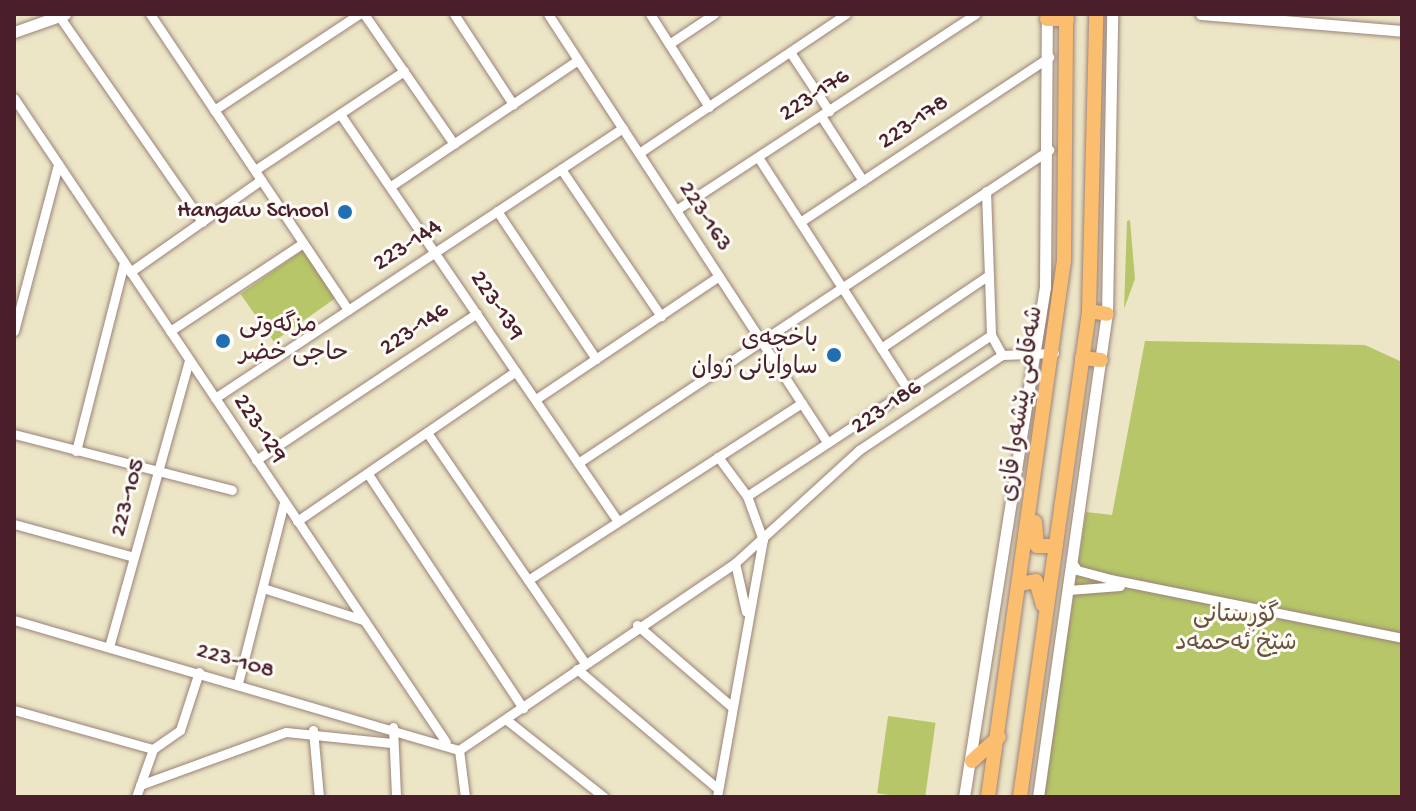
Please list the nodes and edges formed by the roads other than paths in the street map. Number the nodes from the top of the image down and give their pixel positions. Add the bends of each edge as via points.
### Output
1 (150, 14) edge
2 (362, 14) edge
3 (454, 14) edge
4 (548, 14) edge
5 (650, 14) edge
6 (714, 14) edge
7 (846, 14) edge
8 (975, 14) edge
9 (1096, 14) edge
10 (1112, 14) edge
11 (1201, 14) edge
12 (62, 15) edge
13 (1047, 16) edge
14 (1066, 16) edge
15 (1402, 31) edge
16 (14, 32) edge
17 (669, 44) junction
18 (1096, 44) junction
19 (1112, 44) junction
20 (790, 52) junction
21 (1049, 57) junction
22 (578, 60) junction
23 (404, 71) junction
24 (14, 98) edge
25 (513, 104) junction
26 (709, 107) junction
27 (214, 110) junction
28 (340, 114) junction
29 (825, 114) junction
30 (623, 128) junction
31 (454, 144) junction
32 (1049, 150) junction
33 (639, 153) junction
34 (758, 157) junction
35 (58, 164) junction
36 (561, 169) junction
37 (255, 170) junction
38 (261, 180) junction
39 (863, 181) junction
40 (391, 186) junction
41 (986, 191) junction
42 (676, 210) junction
43 (497, 211) junction
44 (202, 222) junction
45 (800, 222) junction
46 (303, 243) junction
47 (435, 252) junction
48 (127, 267) junction
49 (989, 275) junction
50 (719, 276) junction
51 (841, 286) junction
52 (348, 310) junction
53 (1089, 311) junction
54 (477, 313) junction
55 (1107, 314) junction
56 (661, 316) junction
57 (14, 331) edge
58 (170, 331) junction
59 (991, 335) junction
60 (760, 339) junction
61 (881, 348) junction
62 (1037, 351) junction
63 (1054, 353) junction
64 (1002, 355) junction
65 (1082, 358) junction
66 (596, 359) junction
67 (189, 360) junction
68 (1101, 360) junction
69 (516, 371) junction
70 (908, 390) junction
71 (215, 398) junction
72 (536, 399) junction
73 (802, 403) junction
74 (14, 434) edge
75 (428, 434) junction
76 (827, 442) junction
77 (76, 451) junction
78 (718, 457) junction
79 (256, 460) junction
80 (578, 463) junction
81 (156, 474) junction
82 (368, 474) junction
83 (1034, 482) junction
84 (232, 490) dead end
85 (747, 496) junction
86 (284, 502) junction
87 (297, 521) junction
88 (618, 521) junction
89 (14, 524) edge
90 (763, 540) junction
91 (1056, 546) junction
92 (134, 557) junction
93 (1071, 561) junction
94 (735, 563) junction
95 (528, 580) junction
96 (1019, 584) junction
97 (263, 588) junction
98 (1155, 589) junction
99 (1068, 590) junction
100 (746, 612) junction
101 (14, 620) edge
102 (364, 620) junction
103 (637, 625) junction
104 (1044, 637) junction
105 (1402, 638) edge
106 (109, 647) junction
107 (581, 666) junction
108 (199, 672) junction
109 (238, 683) junction
110 (1036, 700) junction
111 (1054, 700) junction
112 (731, 706) junction
113 (523, 708) junction
114 (14, 710) edge
115 (508, 721) junction
116 (393, 727) junction
117 (313, 730) junction
118 (999, 737) junction
119 (446, 742) junction
120 (391, 743) junction
121 (153, 749) junction
122 (459, 750) junction
123 (972, 761) junction
124 (140, 785) junction
125 (718, 793) edge
126 (136, 797) edge
127 (319, 797) edge
128 (396, 797) edge
129 (465, 797) edge
130 (604, 797) edge
131 (964, 797) edge
132 (988, 797) edge
133 (1020, 797) edge
134 (1038, 797) edge

1 - 27 street
2 - 23 street
2 - 27 street
3 - 25 street
4 - 22 street, 223-163
5 - 17 street
6 - 17 street
7 - 20 street
8 - 29 street, 223-176
9 - 18 highway
10 - 19 street
11 - 15 street
12 - 16 street
12 - 44 street
13 - 14 highway
13 - 21 street
14 - 63 highway, شەقامی پێشەوا قازی via 1066,217
17 - 26 street
18 - 19 highway
18 - 53 highway
19 - 55 street
20 - 26 street
20 - 29 street
21 - 32 street
21 - 39 street, 223-178
22 - 25 street
22 - 30 street, 223-163
23 - 28 street
23 - 31 street
24 - 35 street, 223-129
25 - 31 street
26 - 33 street
27 - 37 street
28 - 37 street
28 - 40 street, 223-139
29 - 34 street, 223-176
29 - 39 street
30 - 33 street, 223-163
30 - 36 street, 223-144
31 - 40 street
32 - 41 street
32 - 62 street
33 - 42 street, 223-163
34 - 42 street, 223-176
34 - 45 street
35 - 48 street, 223-129
35 - 57 street
36 - 43 street, 223-144
36 - 56 street
37 - 38 street
38 - 44 street
38 - 46 street
39 - 45 street, 223-178
40 - 47 street, 223-139
41 - 49 street
41 - 51 street
42 - 50 street, 223-163
43 - 47 street, 223-144
43 - 66 street
44 - 48 street
45 - 51 street
46 - 52 street
46 - 58 street
47 - 52 street, 223-144
47 - 54 street, 223-139
48 - 58 street, 223-129
48 - 77 street
49 - 59 street
49 - 61 street
50 - 56 street
50 - 60 street, 223-163
51 - 60 street
51 - 61 street
52 - 71 street, 223-144
53 - 55 highway
53 - 65 highway
54 - 69 street, 223-139
54 - 79 street, 223-146
55 - 68 street
56 - 66 street
58 - 67 street, 223-129
59 - 64 street
59 - 70 street
60 - 73 street, 223-163
60 - 80 street
61 - 70 street
62 - 63 street, 223-186
62 - 64 street, 223-186
62 - 123 street
63 - 83 highway, شەقامی پێشەوا قازی
64 - 90 street, 223-186 via 859,450
65 - 68 highway
65 - 91 highway
66 - 72 street
67 - 71 street, 223-129
67 - 81 street, 223-105
68 - 93 street
69 - 72 street, 223-139
69 - 75 street
70 - 76 street
71 - 79 street, 223-129
72 - 80 street, 223-139
73 - 76 street, 223-163
73 - 78 street
74 - 77 street
75 - 82 street
75 - 95 street
76 - 85 street
77 - 81 street
78 - 85 street
78 - 88 street
79 - 86 street, 223-129
80 - 88 street, 223-139
81 - 84 street
81 - 92 street, 223-105
82 - 87 street
82 - 113 street
83 - 91 highway via 1037,546
83 - 96 highway, شەقامی پێشەوا قازی
85 - 90 street
86 - 87 street, 223-129
86 - 97 street
87 - 102 street, 223-129
88 - 95 street
89 - 92 street
90 - 94 street, 223-186
90 - 100 street
91 - 104 highway
92 - 106 street, 223-105
93 - 98 street via 1077,570
93 - 99 street
94 - 100 street
94 - 103 street, 223-186
95 - 107 street
96 - 104 highway via 1039,584
96 - 118 highway, شەقامی پێشەوا قازی
97 - 102 street
97 - 109 street
98 - 99 street
98 - 105 street
99 - 111 street
100 - 112 street
101 - 106 street, 223-108
102 - 119 street, 223-129
103 - 107 street, 223-186
103 - 112 street
104 - 110 highway
106 - 108 street, 223-108
107 - 113 street, 223-186
107 - 125 street
108 - 109 street, 223-108
108 - 121 street via 180,730
109 - 116 street, 223-108
110 - 111 highway
110 - 133 highway
111 - 134 street
112 - 125 street
113 - 115 street, 223-186
114 - 121 street
115 - 122 street, 223-186
115 - 130 street
116 - 119 street, 223-108
116 - 120 street
117 - 120 street
117 - 124 street via 270,736
117 - 127 street
118 - 123 highway
118 - 132 highway, شەقامی پێشەوا قازی
119 - 122 street
120 - 128 street
121 - 124 street
122 - 129 street
123 - 131 street
124 - 126 street

